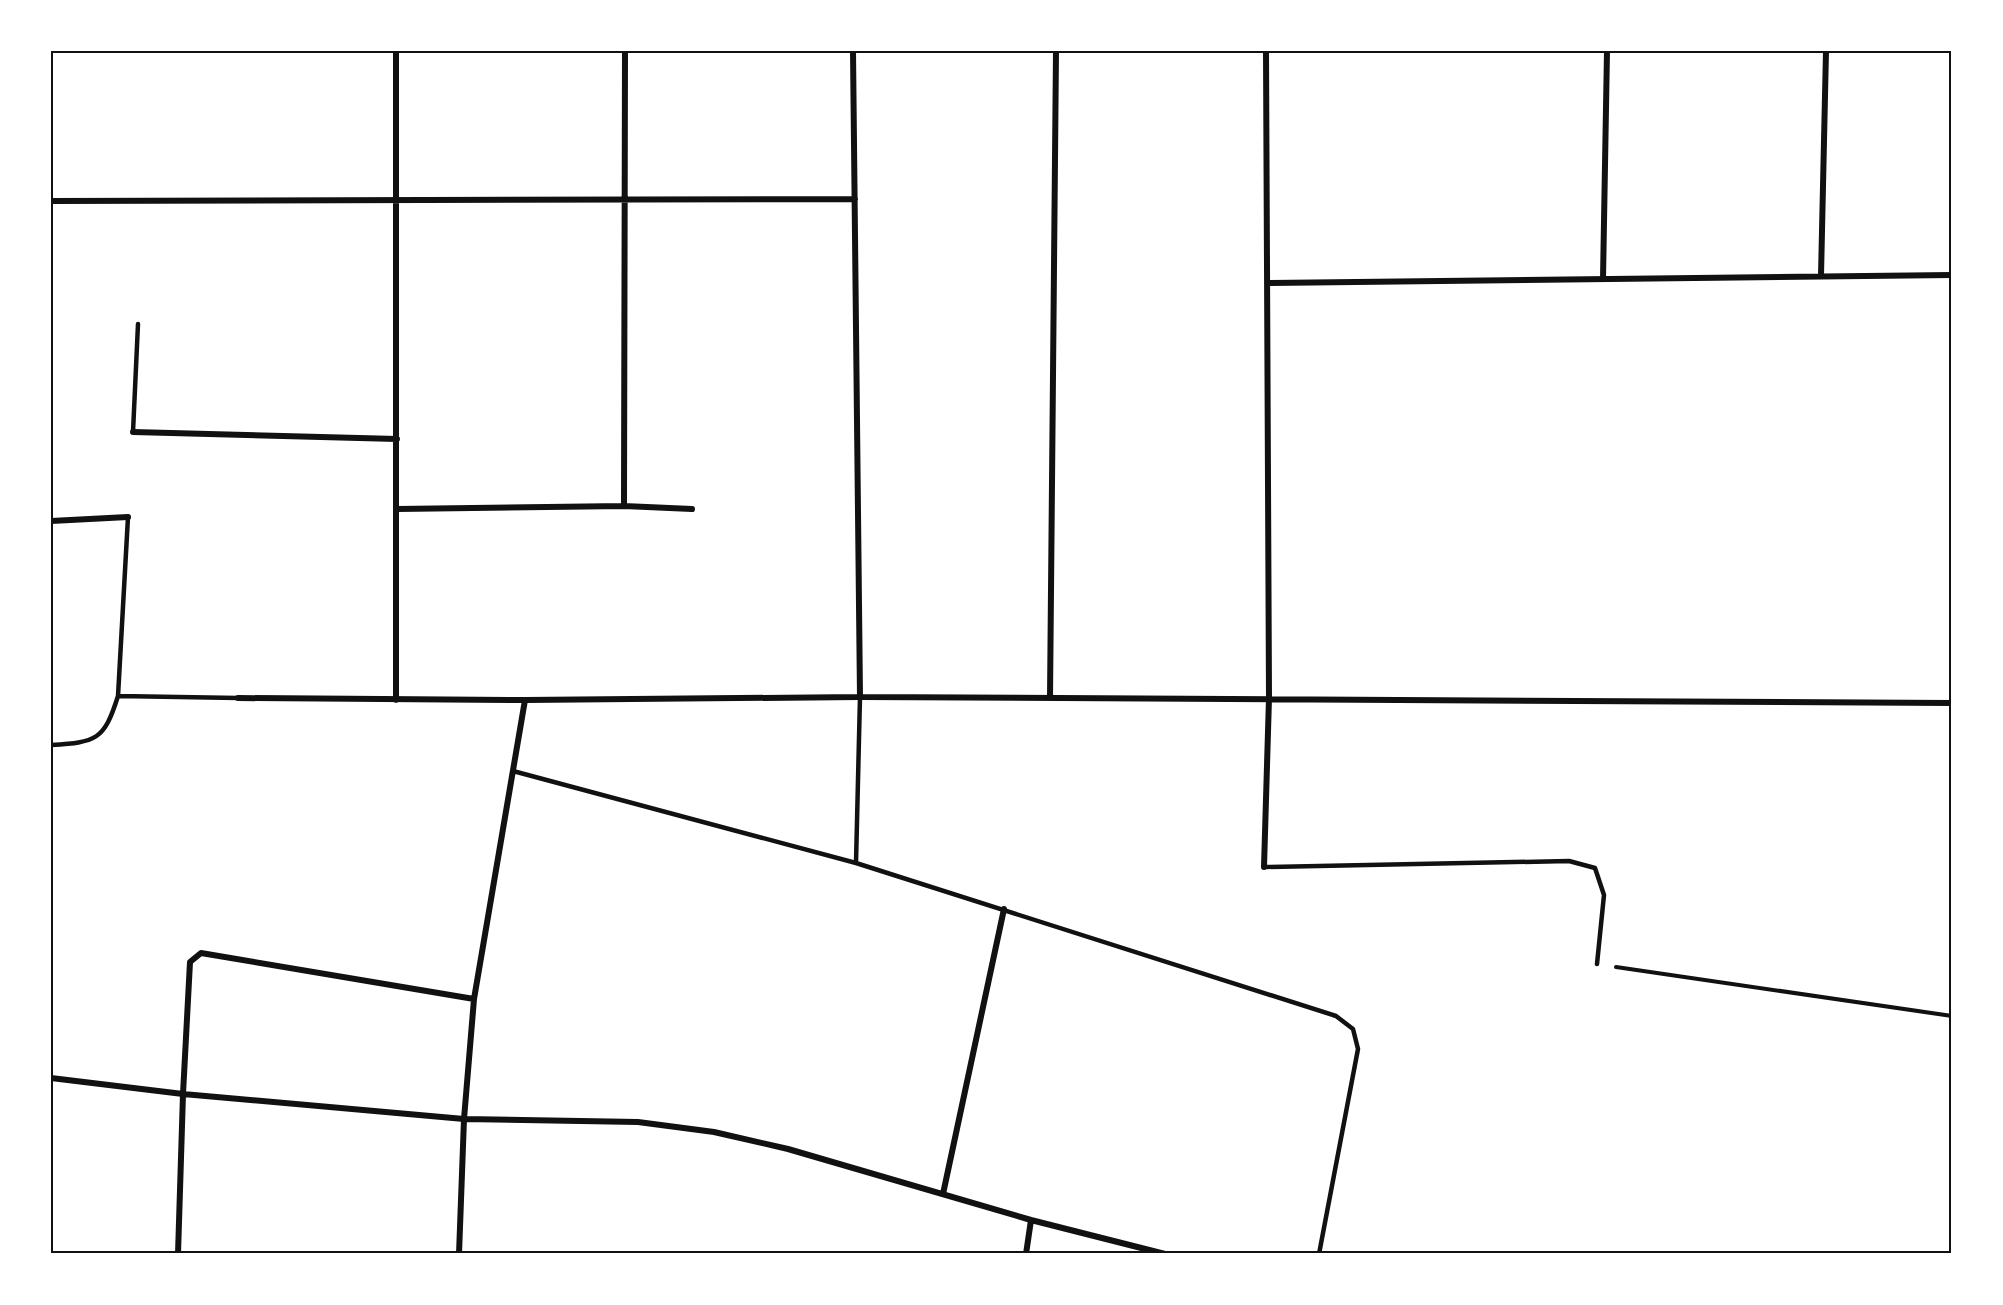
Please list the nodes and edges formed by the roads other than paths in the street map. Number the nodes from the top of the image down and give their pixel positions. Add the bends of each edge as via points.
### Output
1 (396, 51) edge
2 (625, 51) edge
3 (853, 51) edge
4 (1056, 51) edge
5 (1266, 51) edge
6 (1607, 51) edge
7 (1826, 51) edge
8 (855, 199) junction
9 (396, 200) junction
10 (625, 200) junction
11 (51, 201) edge
12 (1952, 275) edge
13 (1821, 276) junction
14 (1603, 279) junction
15 (1267, 283) junction
16 (138, 324) dead end
17 (133, 432) joint
18 (397, 439) junction
19 (624, 506) junction
20 (397, 509) junction
21 (692, 509) dead end
22 (128, 517) joint
23 (51, 521) edge
24 (118, 696) junction
25 (860, 697) junction
26 (238, 698) joint
27 (1050, 698) junction
28 (1269, 699) junction
29 (396, 700) junction
30 (525, 700) junction
31 (1952, 703) edge
32 (51, 745) edge
33 (513, 771) junction
34 (856, 863) junction
35 (1264, 867) joint
36 (1004, 909) junction
37 (1597, 964) road end
38 (474, 999) junction
39 (51, 1078) edge
40 (183, 1094) junction
41 (464, 1119) junction
42 (943, 1194) junction
43 (1031, 1220) junction
44 (178, 1254) edge
45 (459, 1254) edge
46 (1026, 1254) edge
47 (1165, 1254) edge
48 (1319, 1254) edge

1 - 9 street
2 - 10 street
3 - 8 street
4 - 27 street
5 - 15 street
6 - 14 street
7 - 13 street
8 - 10 street
8 - 25 street
9 - 10 street
9 - 11 street
9 - 18 street
10 - 19 street
12 - 13 street
13 - 14 street
14 - 15 street
15 - 28 street
16 - 17 lane
17 - 18 street
18 - 20 street
19 - 20 street
19 - 21 street
20 - 29 street
22 - 23 street
22 - 24 lane
24 - 26 lane
24 - 32 lane via 103,732 91,740
25 - 27 street
25 - 30 street
25 - 34 lane
26 - 29 street
27 - 28 street
28 - 31 street
28 - 35 street
29 - 30 street
30 - 33 street
33 - 34 lane
33 - 38 street
34 - 36 lane
35 - 37 lane via 1569,861 1595,868 1604,894
36 - 42 street
36 - 48 lane via 1336,1016 1353,1029 1358,1049
38 - 40 street via 201,953 190,962
38 - 41 street
39 - 40 street
40 - 41 street
40 - 44 street
41 - 42 street via 638,1122 714,1132
41 - 45 street
42 - 43 street
43 - 46 street
43 - 47 street

